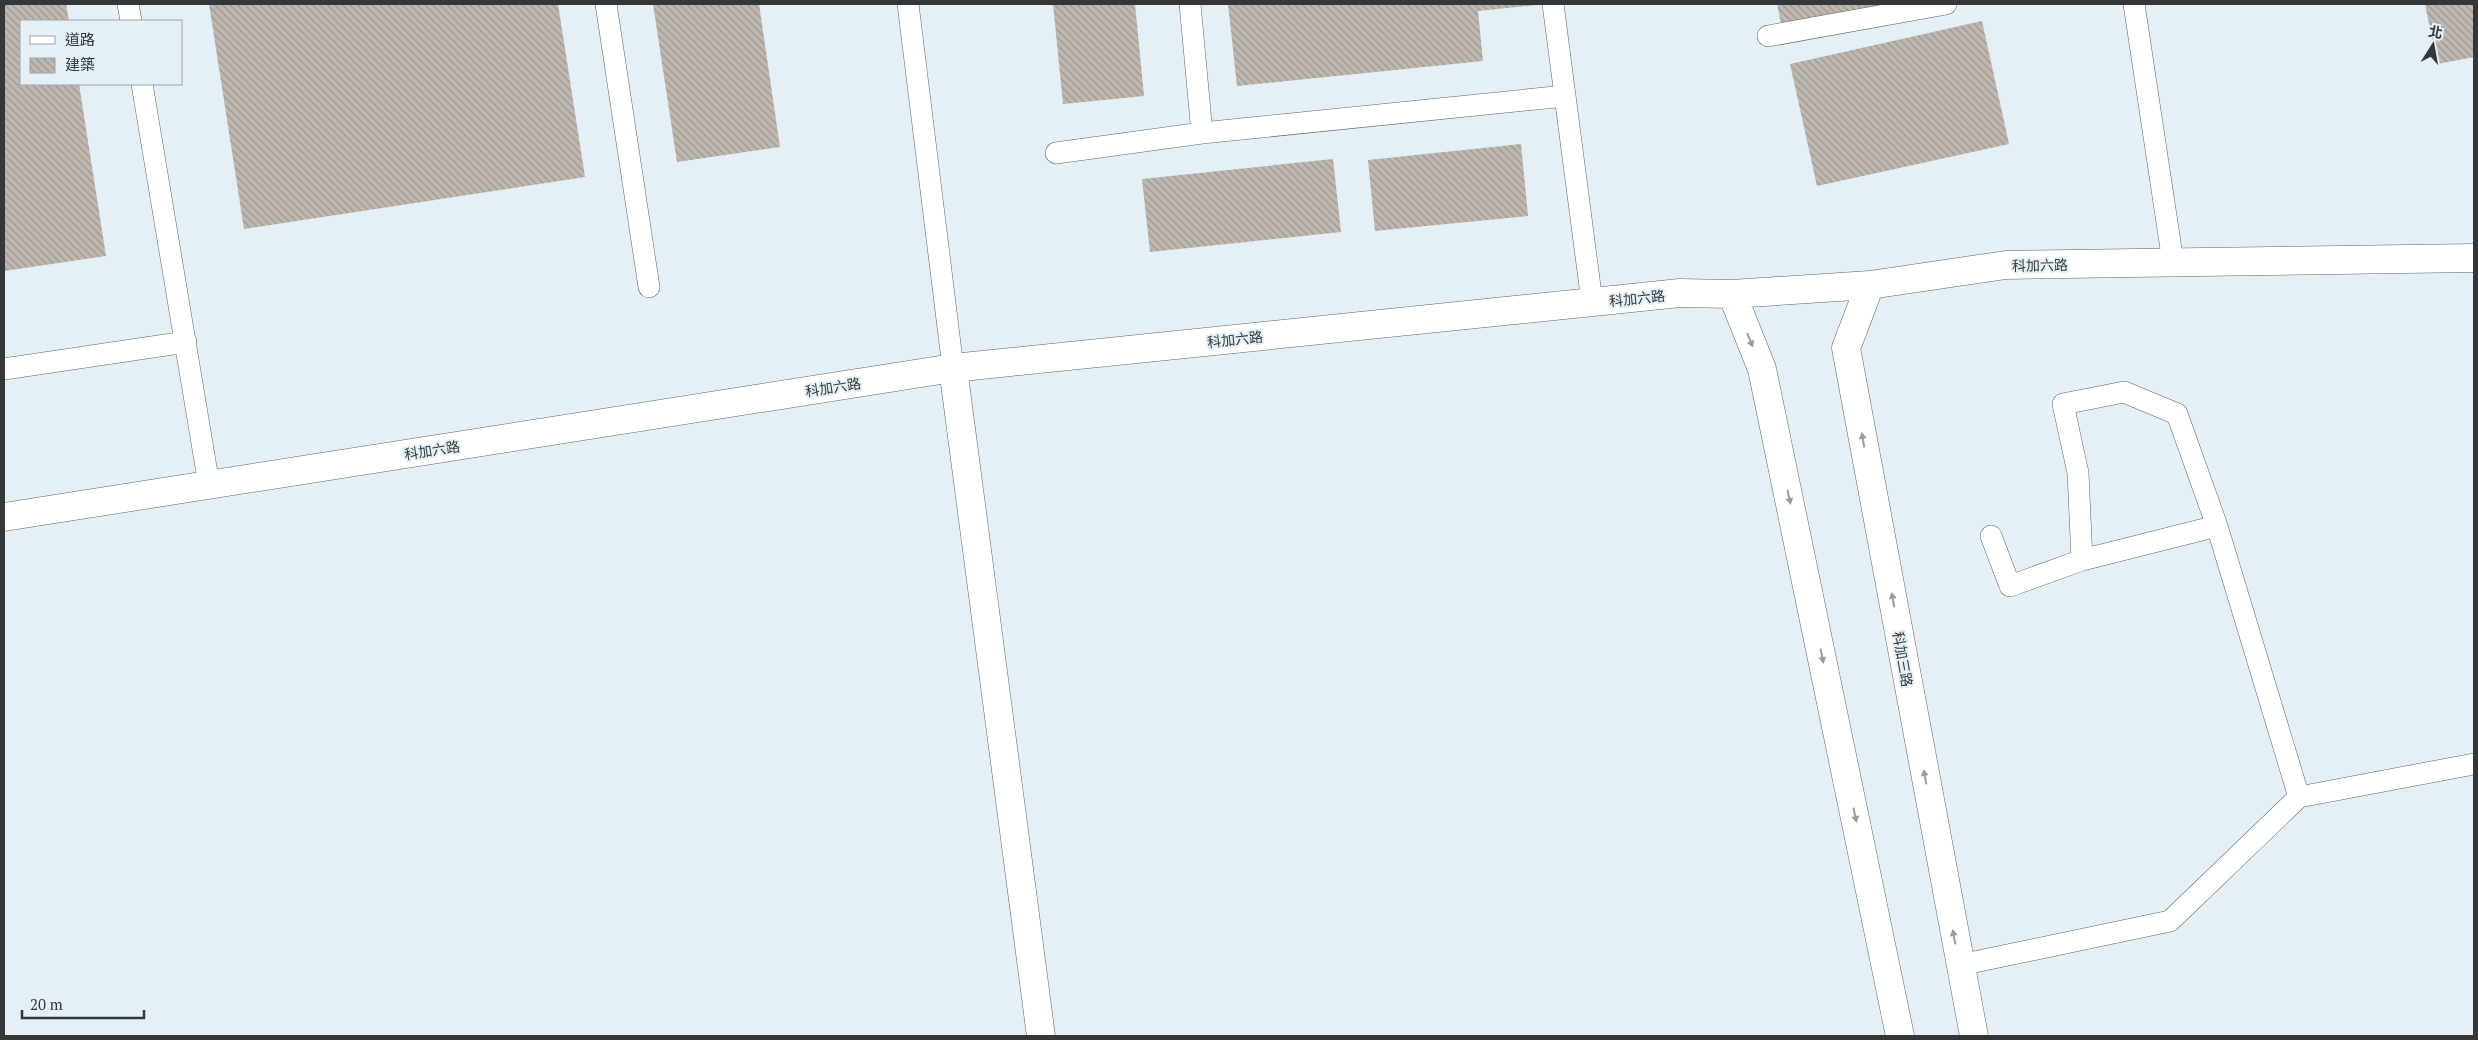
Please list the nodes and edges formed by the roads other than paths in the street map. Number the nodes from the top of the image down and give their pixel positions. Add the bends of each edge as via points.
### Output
1 (128, 4) edge
2 (606, 4) edge
3 (908, 4) edge
4 (1190, 4) edge
5 (1553, 4) edge
6 (1946, 4) edge
7 (2134, 4) edge
8 (131, 20) edge
9 (1768, 36) dead end
10 (142, 85) edge
11 (1565, 96) junction
12 (1202, 132) junction
13 (1056, 153) dead end
14 (2474, 258) edge
15 (2173, 262) junction
16 (1870, 285) junction
17 (649, 286) dead end
18 (1732, 294) junction
19 (1592, 302) junction
20 (186, 342) junction
21 (4, 368) edge
22 (953, 368) junction
23 (209, 485) junction
24 (4, 517) edge
25 (2217, 526) junction
26 (1991, 536) dead end
27 (2082, 560) junction
28 (2474, 764) edge
29 (2298, 797) junction
30 (1960, 965) junction
31 (1041, 1036) edge
32 (1900, 1036) edge
33 (1974, 1036) edge

1 - 8 lane
2 - 17 lane
3 - 22 lane
4 - 12 lane
5 - 11 lane
6 - 9 lane
7 - 15 lane
10 - 20 lane
11 - 12 lane
11 - 19 lane
12 - 13 lane
14 - 15 street, 科加六路
15 - 16 street, 科加六路 via 2006,266
16 - 18 street, 科加六路
30 -> 16 street, 科加三路 via 1846,348
18 - 19 street, 科加六路 via 1680,293
18 -> 32 street via 1762,370
19 - 22 street, 科加六路
20 - 21 lane
20 - 23 lane
22 - 23 street, 科加六路
22 - 31 street
23 - 24 street, 科加六路
25 - 27 lane
25 - 27 lane via 2177,414 2124,392 2063,404 2078,473
25 - 29 lane
26 - 27 lane via 2010,586
28 - 29 lane
29 - 30 lane via 2170,921
30 - 33 street, 科加三路

